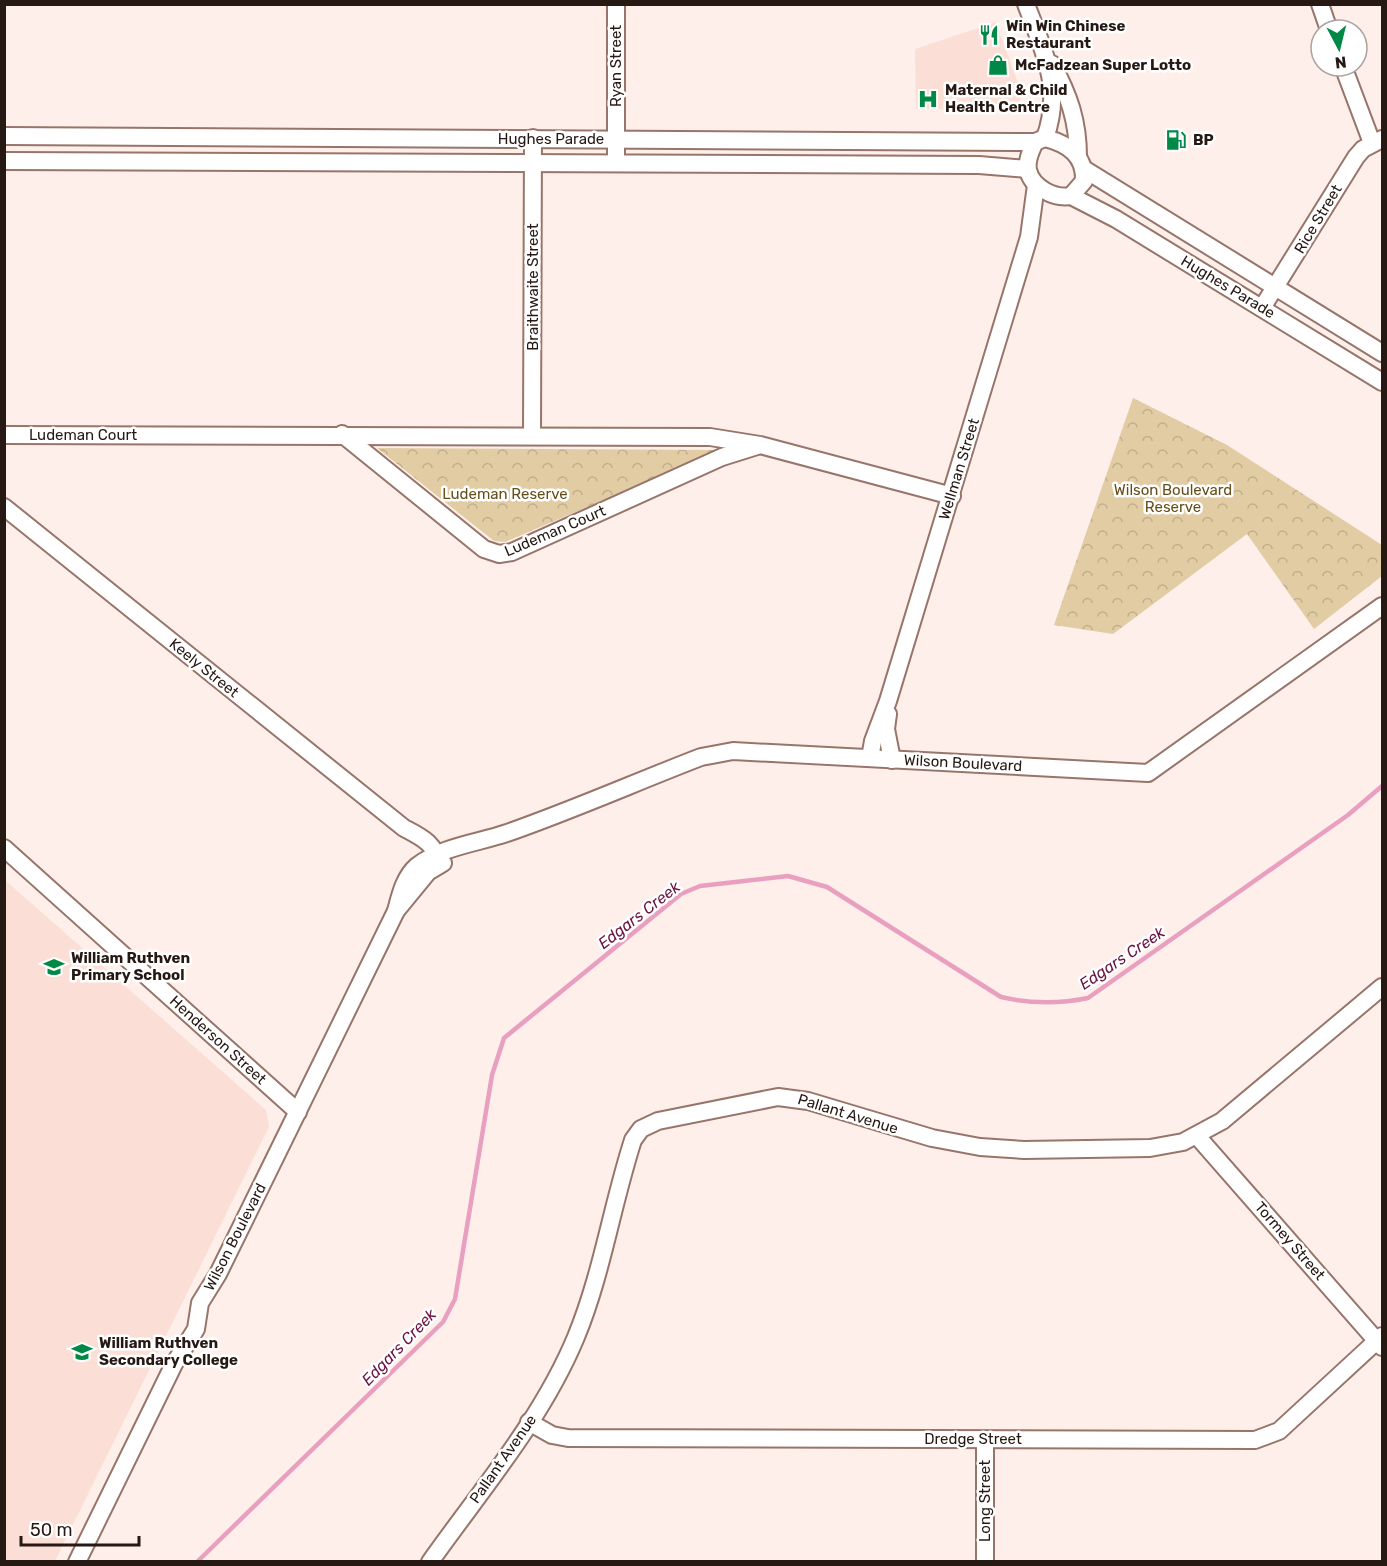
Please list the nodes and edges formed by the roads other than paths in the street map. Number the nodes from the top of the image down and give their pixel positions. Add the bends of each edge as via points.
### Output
1 (616, 4) edge
2 (1026, 4) edge
3 (1044, 50) junction
4 (1348, 78) edge
5 (4, 136) edge
6 (66, 137) junction
7 (532, 138) junction
8 (616, 139) junction
9 (1040, 140) junction
10 (1377, 141) edge
11 (4, 161) edge
12 (66, 161) junction
13 (533, 163) junction
14 (616, 163) junction
15 (1081, 163) junction
16 (1028, 169) junction
17 (1036, 185) junction
18 (1064, 197) junction
19 (1029, 237) junction
20 (1275, 287) junction
21 (1262, 308) junction
22 (1383, 353) edge
23 (1383, 382) edge
24 (342, 434) junction
25 (4, 435) edge
26 (532, 436) junction
27 (760, 445) junction
28 (951, 496) junction
29 (4, 507) edge
30 (1383, 606) edge
31 (888, 701) junction
32 (870, 758) junction
33 (892, 759) junction
34 (4, 848) edge
35 (435, 860) junction
36 (1383, 987) edge
37 (298, 1112) junction
38 (1197, 1136) junction
39 (1381, 1341) edge
40 (530, 1422) junction
41 (985, 1440) junction
42 (77, 1562) edge
43 (430, 1562) edge
44 (985, 1562) edge

1 - 8 street, Ryan Street
2 - 3 street
3 - 9 street via 1055,100
3 - 15 street via 1073,108
4 - 10 street
5 - 6 street, Hughes Parade
6 - 7 street, Hughes Parade
6 - 12 street
7 - 8 street, Hughes Parade
7 - 13 street, Braithwaite Street
8 - 9 street, Hughes Parade
8 - 14 street, Ryan Street
9 - 15 street via 1060,142
9 - 16 street via 1028,159
10 - 20 street, Rice Street via 1356,157
11 - 12 street, Hughes Parade
12 - 13 street, Hughes Parade
13 - 14 street, Hughes Parade
13 - 26 street, Braithwaite Street
14 - 16 street, Hughes Parade via 979,165
15 - 18 street via 1084,181
15 - 20 street, Hughes Parade
16 - 17 street
17 - 18 street
17 - 19 street, Wellman Street
18 - 19 street, Wellman Street via 1045,209
18 - 21 street, Hughes Parade via 1116,219
19 - 28 street, Wellman Street
20 - 21 street, Rice Street
20 - 22 street, Hughes Parade
21 - 23 street, Hughes Parade
24 - 25 street, Ludeman Court
24 - 26 street, Ludeman Court
24 - 27 street, Ludeman Court via 484,549 499,554 512,552 722,457
26 - 27 street, Ludeman Court via 710,437
27 - 28 street, Ludeman Court
28 - 31 street, Wellman Street
29 - 35 street, Keely Street via 404,828 429,842
30 - 33 street, Wilson Boulevard via 1148,773
31 - 32 street, Wellman Street
31 - 33 street, Wellman Street via 886,729
32 - 33 street, Wilson Boulevard
32 - 35 street, Wilson Boulevard via 733,752 701,757 506,833 475,852
34 - 37 street, Henderson Street
35 - 37 street, Wilson Boulevard via 396,912
36 - 38 street, Pallant Avenue via 1222,1121
37 - 42 street, Wilson Boulevard via 200,1303 196,1329 174,1364
38 - 39 street, Tormey Street
38 - 40 street, Pallant Avenue via 1150,1148 980,1147 932,1138 808,1101 778,1096 648,1124 633,1140 576,1337
39 - 41 street, Dredge Street via 1279,1431 1263,1438
40 - 41 street, Dredge Street via 552,1435 568,1438
40 - 43 street, Pallant Avenue
41 - 44 street, Long Street

